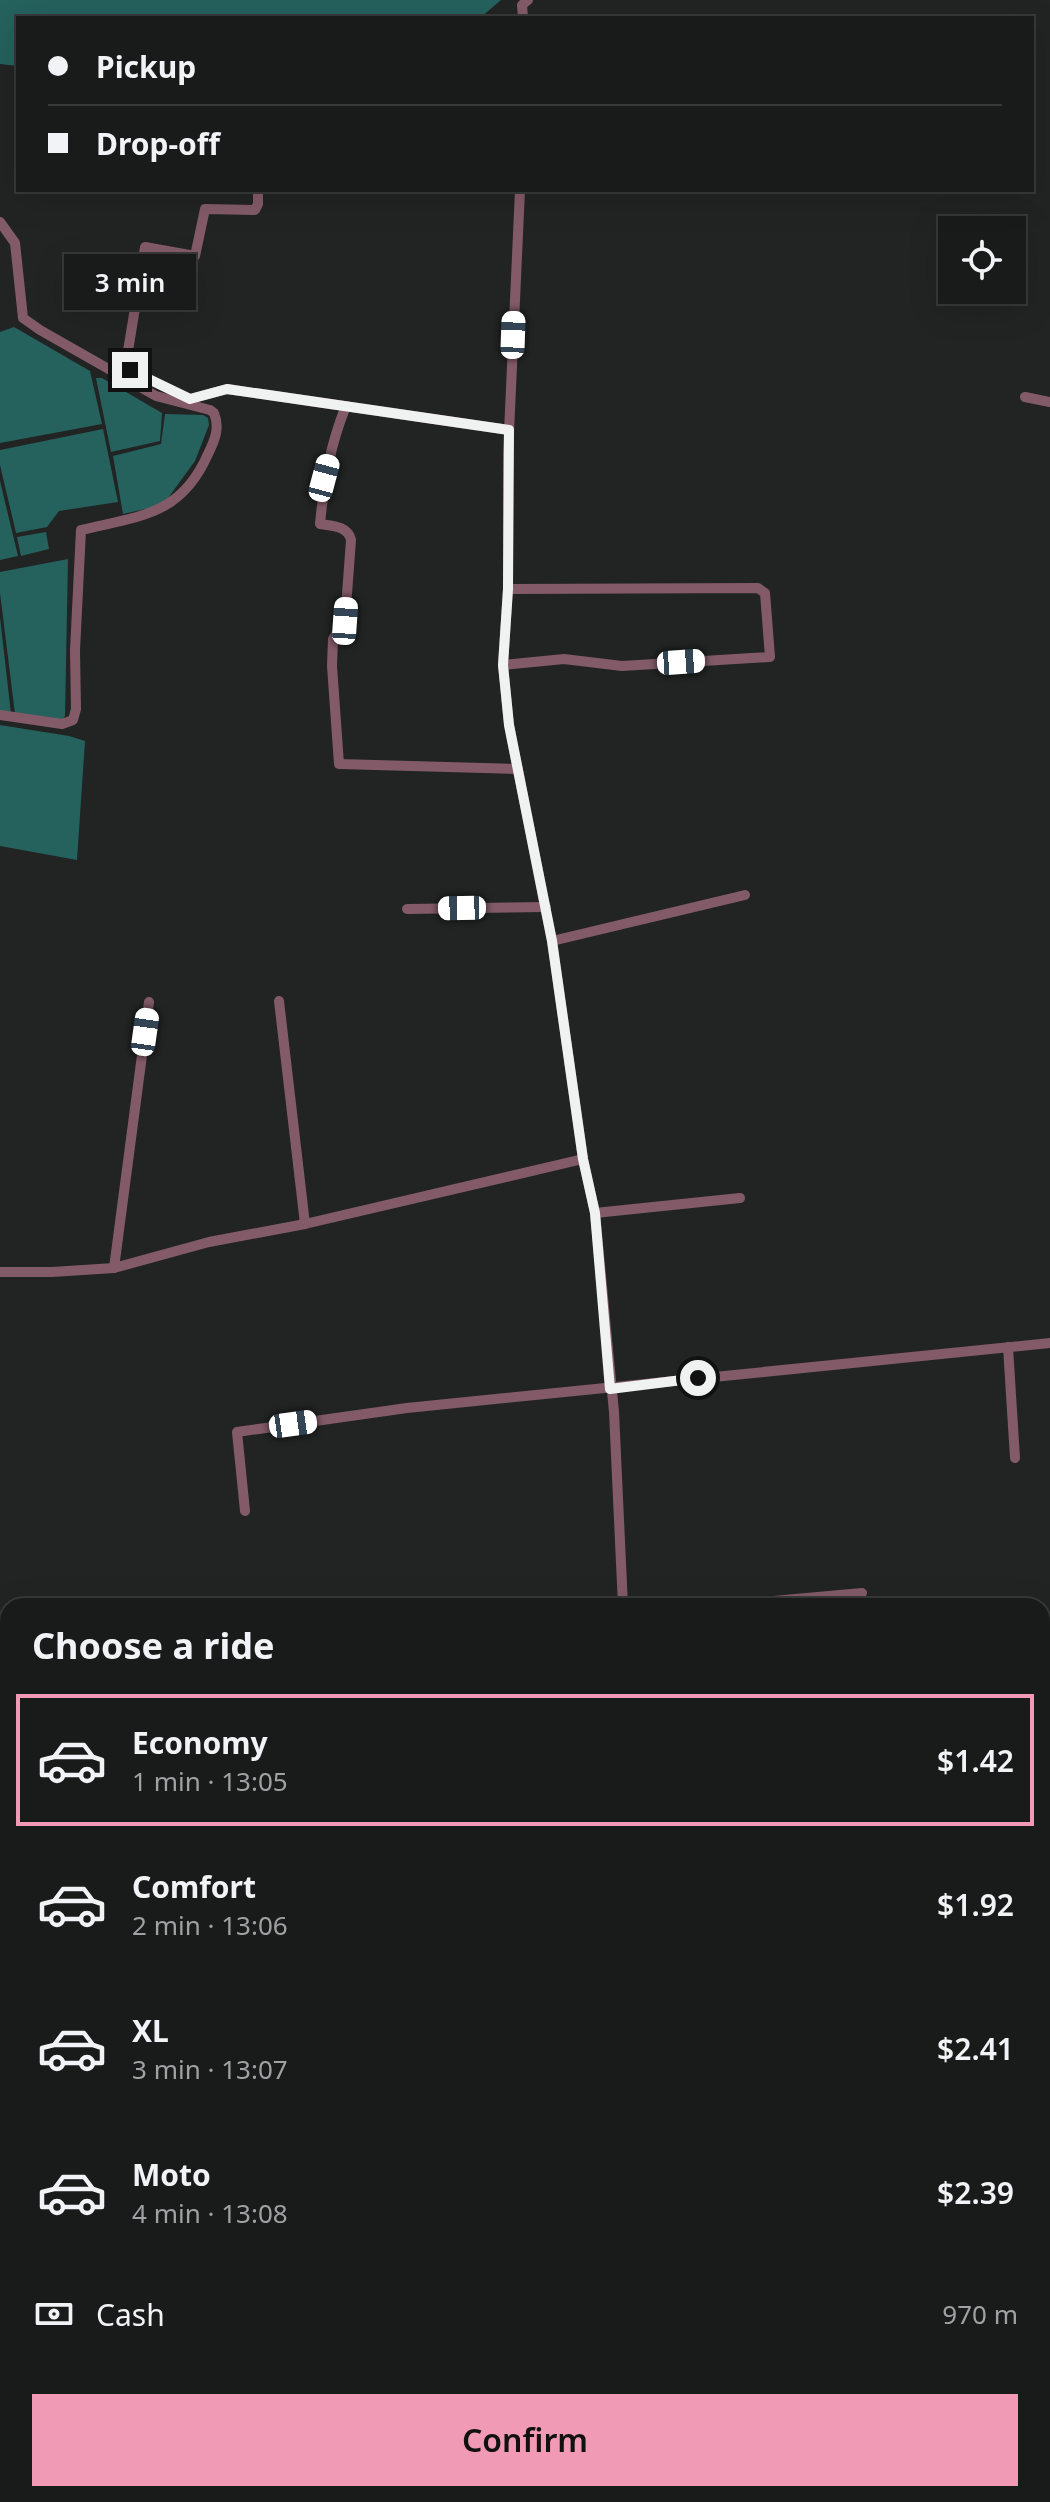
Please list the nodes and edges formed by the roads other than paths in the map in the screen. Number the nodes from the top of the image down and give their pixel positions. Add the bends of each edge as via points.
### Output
1 (258, 192) edge
2 (520, 192) edge
3 (0, 222) edge
4 (1025, 397) dead end
5 (1050, 402) edge
6 (346, 406) junction
7 (509, 430) junction
8 (508, 589) junction
9 (503, 665) junction
10 (0, 715) edge
11 (518, 769) junction
12 (745, 895) dead end
13 (546, 907) junction
14 (407, 909) dead end
15 (552, 941) junction
16 (279, 1001) dead end
17 (149, 1002) dead end
18 (583, 1159) junction
19 (740, 1198) dead end
20 (595, 1213) junction
21 (305, 1224) junction
22 (114, 1268) junction
23 (0, 1272) edge
24 (1050, 1343) edge
25 (1008, 1347) junction
26 (610, 1389) junction
27 (1015, 1458) dead end
28 (245, 1511) dead end
29 (862, 1593) dead end
30 (623, 1598) edge
31 (806, 1598) edge

1 - 6 street via 255,210 205,209 195,256 145,247 126,363 130,370 190,399 227,389
2 - 7 street
3 - 10 street via 15,243 23,318 156,396 210,410 218,427 204,465 182,496 165,508 81,530 73,720 62,724
4 - 5 street
6 - 7 street
6 - 11 street via 324,478 320,524 344,528 351,540 345,621 333,639 339,764
7 - 8 street
8 - 9 street
8 - 9 street via 758,588 765,593 770,657 622,666 564,659
9 - 11 street
11 - 13 street
12 - 15 street
13 - 14 street
13 - 15 street
15 - 18 street
16 - 21 street
17 - 22 street
18 - 20 street
18 - 21 street
19 - 20 street
20 - 26 street
21 - 22 street via 209,1242
22 - 23 street
24 - 25 street
25 - 26 street
25 - 27 street
26 - 28 street via 407,1408 237,1432
26 - 30 street
29 - 31 street

